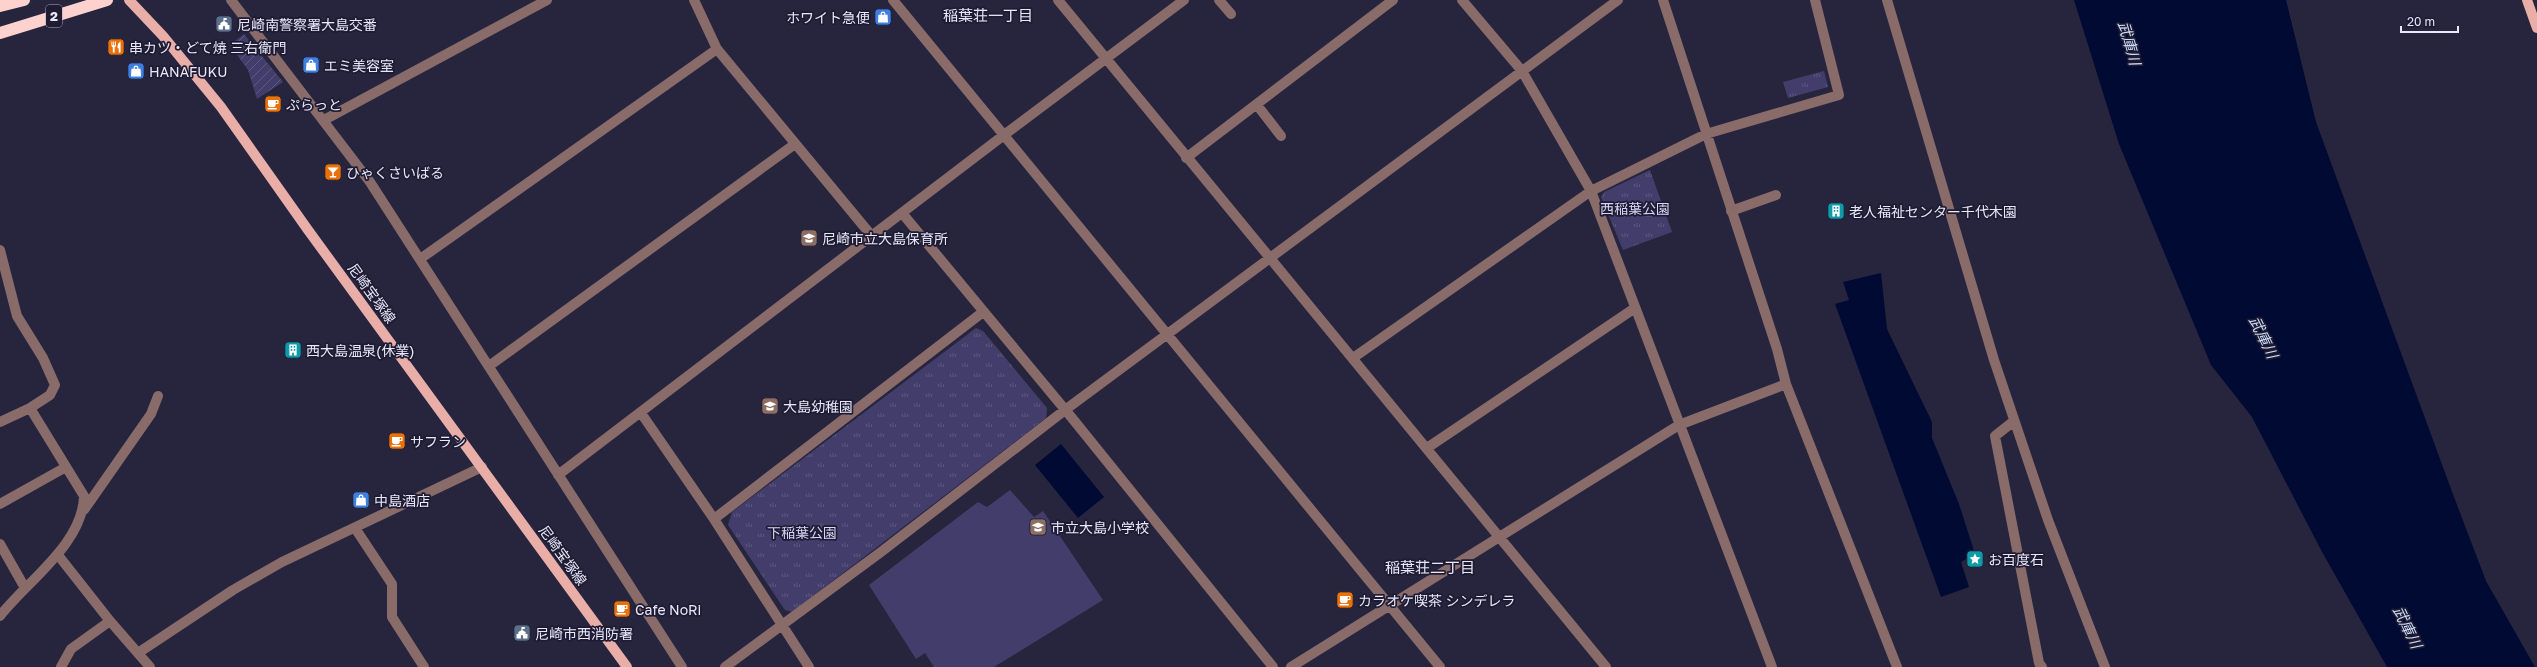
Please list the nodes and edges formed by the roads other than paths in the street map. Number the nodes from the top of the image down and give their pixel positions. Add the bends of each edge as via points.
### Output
1 (24, 0) edge
2 (108, 0) edge
3 (129, 0) edge
4 (232, 0) edge
5 (547, 0) edge
6 (694, 0) edge
7 (894, 0) edge
8 (1184, 0) edge
9 (1219, 0) edge
10 (1393, 0) edge
11 (1462, 0) edge
12 (1618, 0) edge
13 (1663, 0) edge
14 (1814, 0) edge
15 (1887, 0) edge
16 (2527, 0) edge
17 (1060, 1) edge
18 (0, 6) edge
19 (1231, 14) dead end
20 (2537, 28) edge
21 (0, 32) edge
22 (717, 49) junction
23 (1106, 59) junction
24 (1522, 71) junction
25 (1257, 105) junction
26 (324, 120) junction
27 (1004, 134) junction
28 (1706, 134) junction
29 (1281, 136) dead end
30 (795, 144) junction
31 (1186, 158) junction
32 (1591, 191) junction
33 (1776, 195) dead end
34 (1731, 211) junction
35 (902, 213) junction
36 (871, 235) junction
37 (0, 250) edge
38 (1270, 257) junction
39 (420, 259) junction
40 (1635, 308) junction
41 (983, 312) junction
42 (1167, 334) junction
43 (1353, 358) junction
44 (489, 366) junction
45 (1786, 384) junction
46 (158, 396) dead end
47 (30, 408) junction
48 (1065, 410) junction
49 (641, 413) junction
50 (2014, 421) junction
51 (0, 422) edge
52 (1679, 426) junction
53 (1427, 448) junction
54 (66, 467) junction
55 (482, 467) junction
56 (558, 474) junction
57 (0, 504) edge
58 (84, 510) junction
59 (714, 519) junction
60 (355, 528) junction
61 (1499, 536) junction
62 (0, 544) edge
63 (58, 555) junction
64 (25, 588) junction
65 (1390, 606) junction
66 (0, 616) edge
67 (110, 621) junction
68 (781, 627) junction
69 (138, 653) junction
70 (2038, 666) edge
71 (61, 667) edge
72 (150, 667) edge
73 (424, 667) edge
74 (628, 667) edge
75 (682, 667) edge
76 (725, 667) edge
77 (809, 667) edge
78 (1273, 667) edge
79 (1291, 667) edge
80 (1440, 667) edge
81 (1606, 667) edge
82 (1772, 667) edge
83 (1897, 667) edge
84 (2105, 667) edge

1 - 18 highway
2 - 21 highway, 2
3 - 55 main road, 尼崎宝塚線 via 163,36 221,107
4 - 26 street
5 - 26 street
6 - 22 street
7 - 27 street
8 - 23 street
9 - 19 street
10 - 25 street
11 - 24 street
12 - 24 street
13 - 28 street
14 - 28 street via 1839,95
15 - 50 street
16 - 20 main road
17 - 23 street
22 - 30 street
22 - 39 street
23 - 27 street
23 - 31 street
24 - 32 street
24 - 38 street
25 - 29 street
25 - 31 street
26 - 39 street via 370,182
27 - 35 street
27 - 42 street
28 - 32 street
28 - 34 street
30 - 36 street
30 - 44 street
31 - 38 street
32 - 40 street
32 - 43 street
33 - 34 street
34 - 45 street via 1777,349
35 - 36 street
35 - 41 street
36 - 49 street
37 - 47 street via 17,316 43,358 54,385 50,395
38 - 42 street
38 - 43 street
39 - 44 street
40 - 52 street
40 - 53 street
41 - 48 street
41 - 59 street
42 - 48 street
42 - 65 street
43 - 53 street
44 - 56 street
45 - 52 street
45 - 83 street
46 - 58 street via 151,414
47 - 51 street
47 - 54 street
48 - 68 street
48 - 78 street
49 - 56 street
49 - 59 street
50 - 70 street via 1995,436
50 - 84 street via 2048,520
52 - 61 street
52 - 82 street
53 - 61 street
54 - 57 street
54 - 58 street via 84,496
55 - 60 street
55 - 74 main road, 尼崎宝塚線
56 - 75 street
58 - 63 street
59 - 68 street
60 - 69 street via 282,562 233,590
60 - 73 street via 392,584 392,617
61 - 65 street
61 - 81 street
62 - 64 street
63 - 64 street
63 - 67 street
64 - 66 street
65 - 79 street
65 - 80 street
67 - 69 street
67 - 71 street via 71,649
68 - 76 street
68 - 77 street
69 - 72 street

